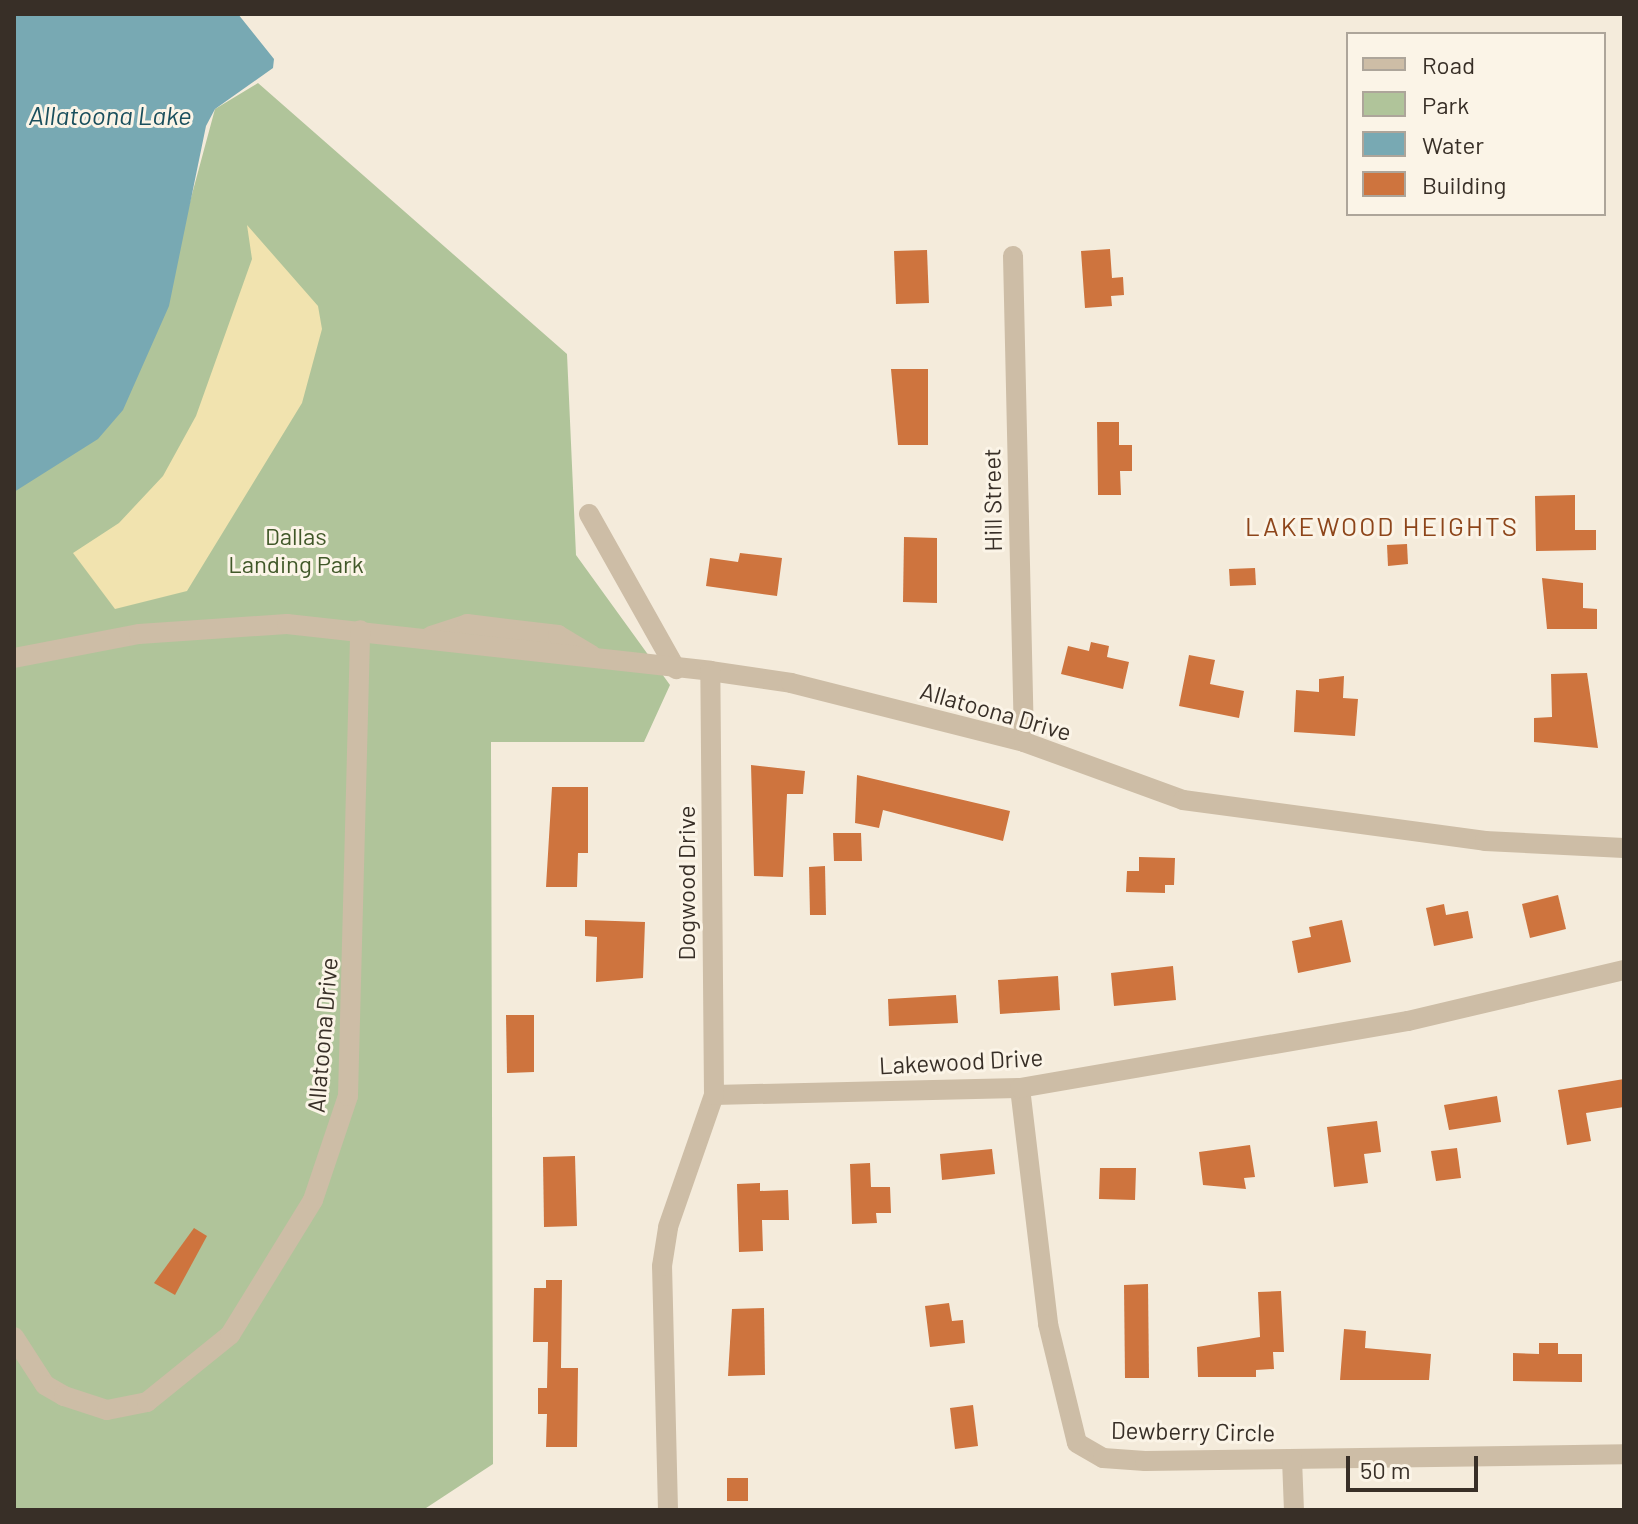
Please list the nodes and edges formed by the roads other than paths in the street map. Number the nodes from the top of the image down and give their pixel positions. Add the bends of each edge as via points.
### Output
1 (1013, 256) dead end
2 (589, 514) dead end
3 (360, 630) junction
4 (14, 658) edge
5 (676, 669) junction
6 (710, 671) junction
7 (1024, 742) junction
8 (1624, 848) edge
9 (1624, 970) edge
10 (1020, 1088) junction
11 (714, 1095) junction
12 (14, 1337) edge
13 (1624, 1454) edge
14 (1292, 1459) junction
15 (668, 1510) edge
16 (1294, 1510) edge

1 - 7 street, Hill Street
2 - 5 street
3 - 4 street, Allatoona Drive via 226,625
3 - 5 street, Allatoona Drive via 425,638 467,624 558,635 598,659
3 - 12 street, Allatoona Drive via 348,1096 313,1200 230,1335 147,1402 107,1410 64,1396 45,1385
5 - 6 street, Allatoona Drive
6 - 7 street, Allatoona Drive via 791,683
6 - 11 street, Dogwood Drive
7 - 8 street, Allatoona Drive via 1183,800 1485,841
9 - 10 street, Lakewood Drive via 1379,1027
10 - 11 street, Lakewood Drive
10 - 14 street, Dewberry Circle via 1048,1324 1077,1443 1103,1458
11 - 15 street via 668,1227 662,1266
13 - 14 street, Dewberry Circle
14 - 16 street

